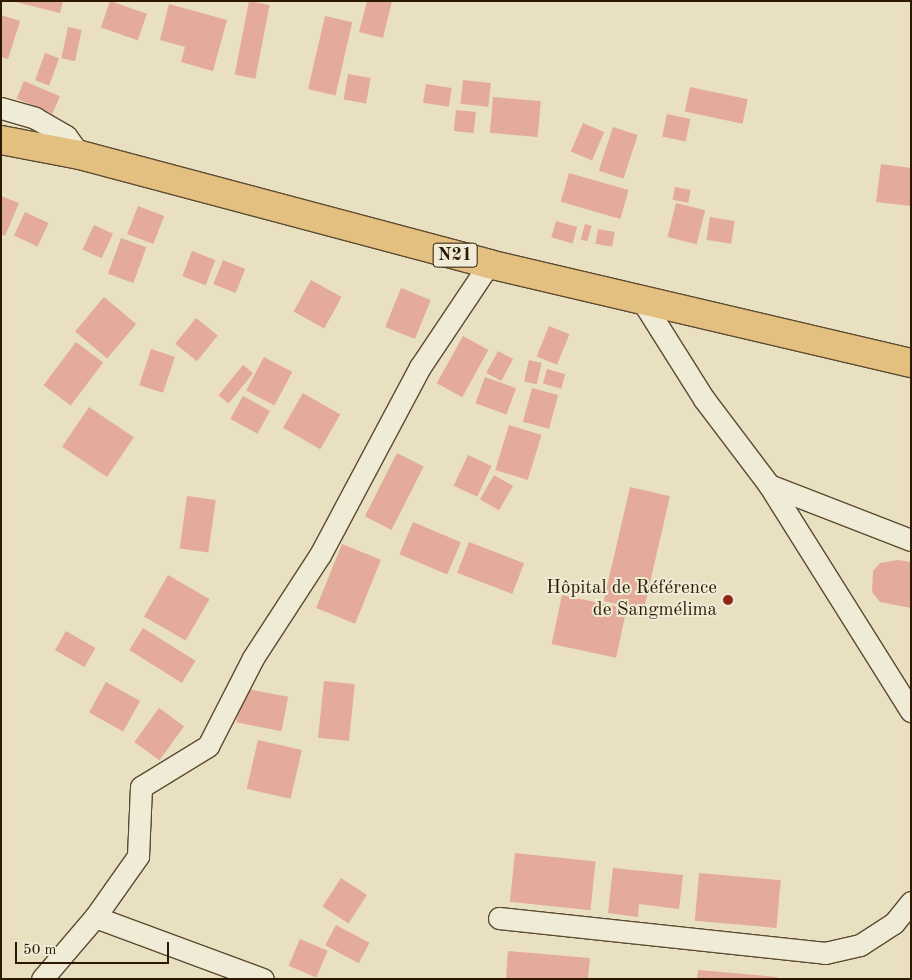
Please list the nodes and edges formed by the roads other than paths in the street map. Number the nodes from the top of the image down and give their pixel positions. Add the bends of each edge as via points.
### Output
1 (1, 108) edge
2 (1, 140) edge
3 (80, 156) junction
4 (489, 264) junction
5 (641, 299) junction
6 (911, 363) edge
7 (769, 485) junction
8 (911, 540) edge
9 (911, 712) edge
10 (911, 902) edge
11 (95, 917) junction
12 (499, 918) dead end
13 (42, 979) edge
14 (263, 979) edge

1 - 3 street via 35,118 66,136
2 - 3 main road, N21
3 - 4 main road, N21
4 - 5 main road, N21
4 - 11 street via 420,367 320,555 253,658 208,746 141,786 138,856
5 - 6 main road, N21
5 - 7 street via 704,399
7 - 8 street
7 - 9 street
10 - 12 street via 894,923 860,945 825,953
11 - 13 street
11 - 14 street

